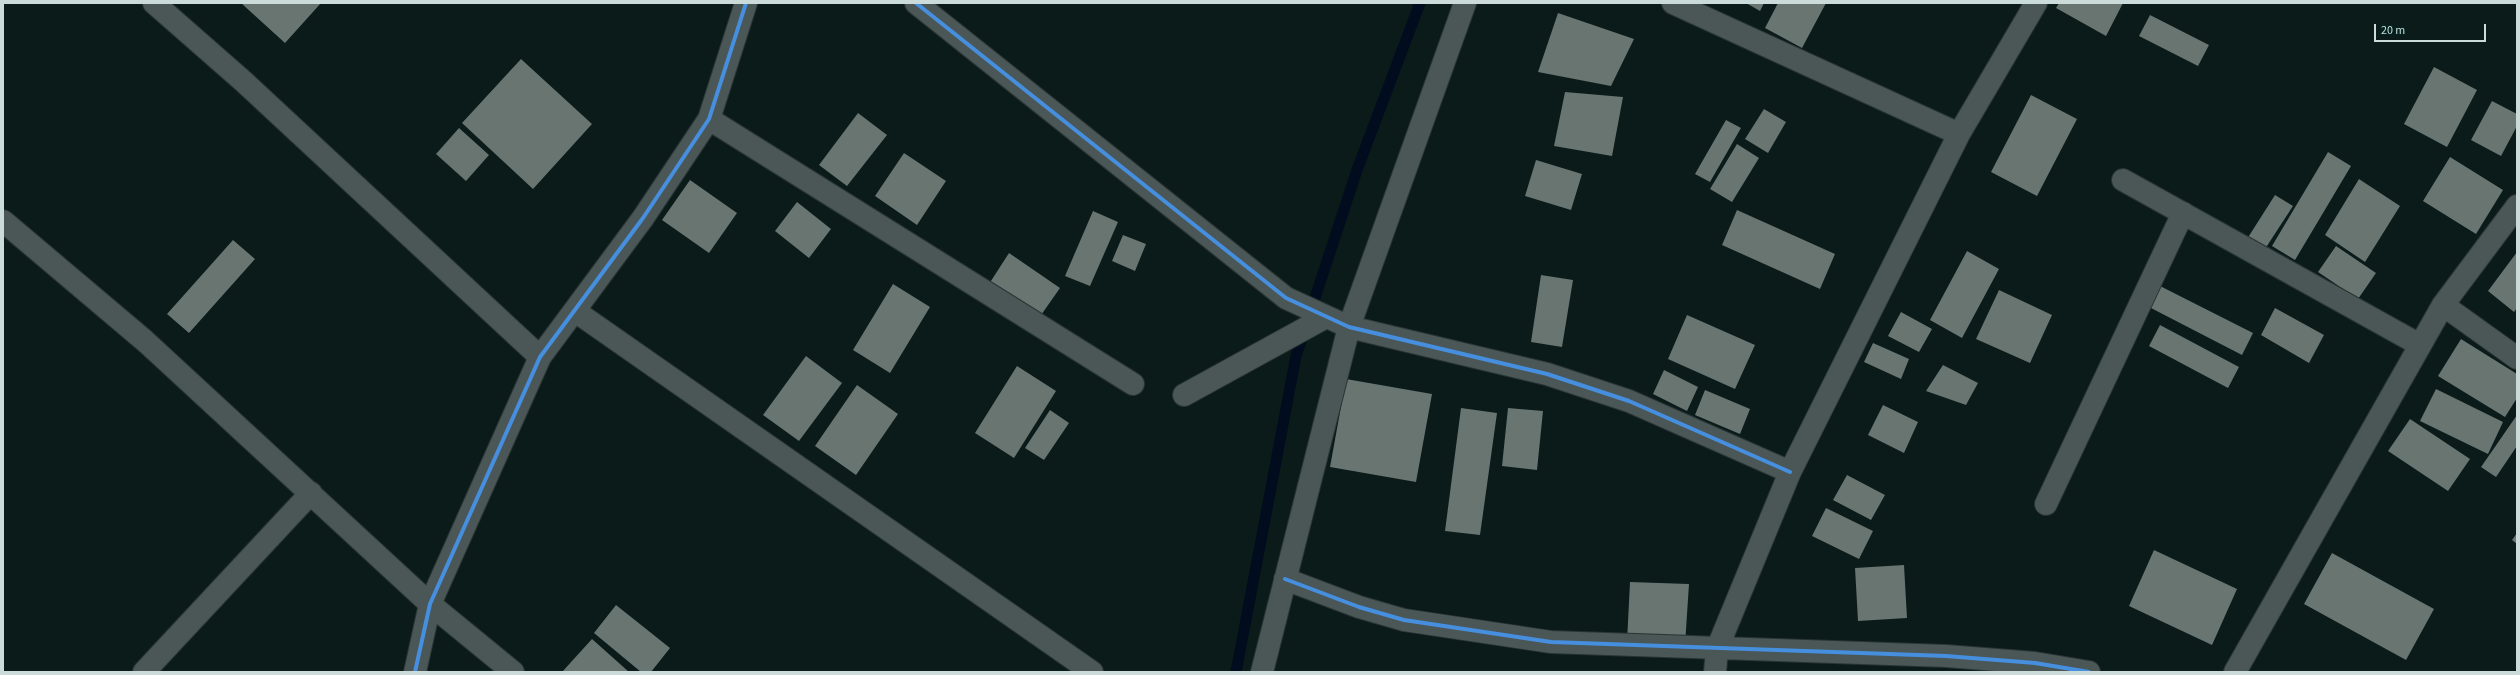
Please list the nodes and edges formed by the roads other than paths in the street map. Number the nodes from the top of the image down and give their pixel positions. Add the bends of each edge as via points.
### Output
1 (154, 3) edge
2 (746, 3) edge
3 (916, 3) edge
4 (1465, 3) edge
5 (1674, 3) edge
6 (2036, 3) edge
7 (709, 119) junction
8 (1959, 134) junction
9 (2124, 180) dead end
10 (2517, 206) edge
11 (2183, 213) junction
12 (3, 221) edge
13 (2443, 304) junction
14 (575, 311) junction
15 (1326, 317) junction
16 (1349, 327) junction
17 (2420, 345) junction
18 (540, 357) junction
19 (2517, 358) edge
20 (1134, 384) dead end
21 (1184, 395) dead end
22 (1790, 472) junction
23 (311, 494) junction
24 (2046, 504) dead end
25 (1285, 579) junction
26 (430, 604) junction
27 (1717, 649) junction
28 (1945, 664) edge
29 (144, 672) edge
30 (415, 672) edge
31 (513, 672) edge
32 (1092, 672) edge
33 (1262, 672) edge
34 (1716, 672) edge
35 (2089, 672) edge
36 (2235, 672) edge

1 - 18 street via 243,81
2 - 7 street
3 - 15 street via 1286,298
4 - 16 street
5 - 8 street
6 - 8 street
7 - 14 street via 643,218
7 - 20 street
8 - 22 street
9 - 11 street
10 - 13 street
11 - 17 street
11 - 24 street
12 - 23 street via 145,341
13 - 17 street
13 - 19 street
14 - 18 street
14 - 32 street
15 - 16 street
15 - 21 street
16 - 22 street via 1547,374 1630,401
16 - 25 street
17 - 36 street
18 - 26 street
22 - 27 street
23 - 26 street
23 - 29 street
25 - 27 street via 1359,608 1404,620 1465,631 1551,642
25 - 33 street
26 - 30 street
26 - 31 street
27 - 28 street
27 - 34 street
28 - 35 street via 2035,663

